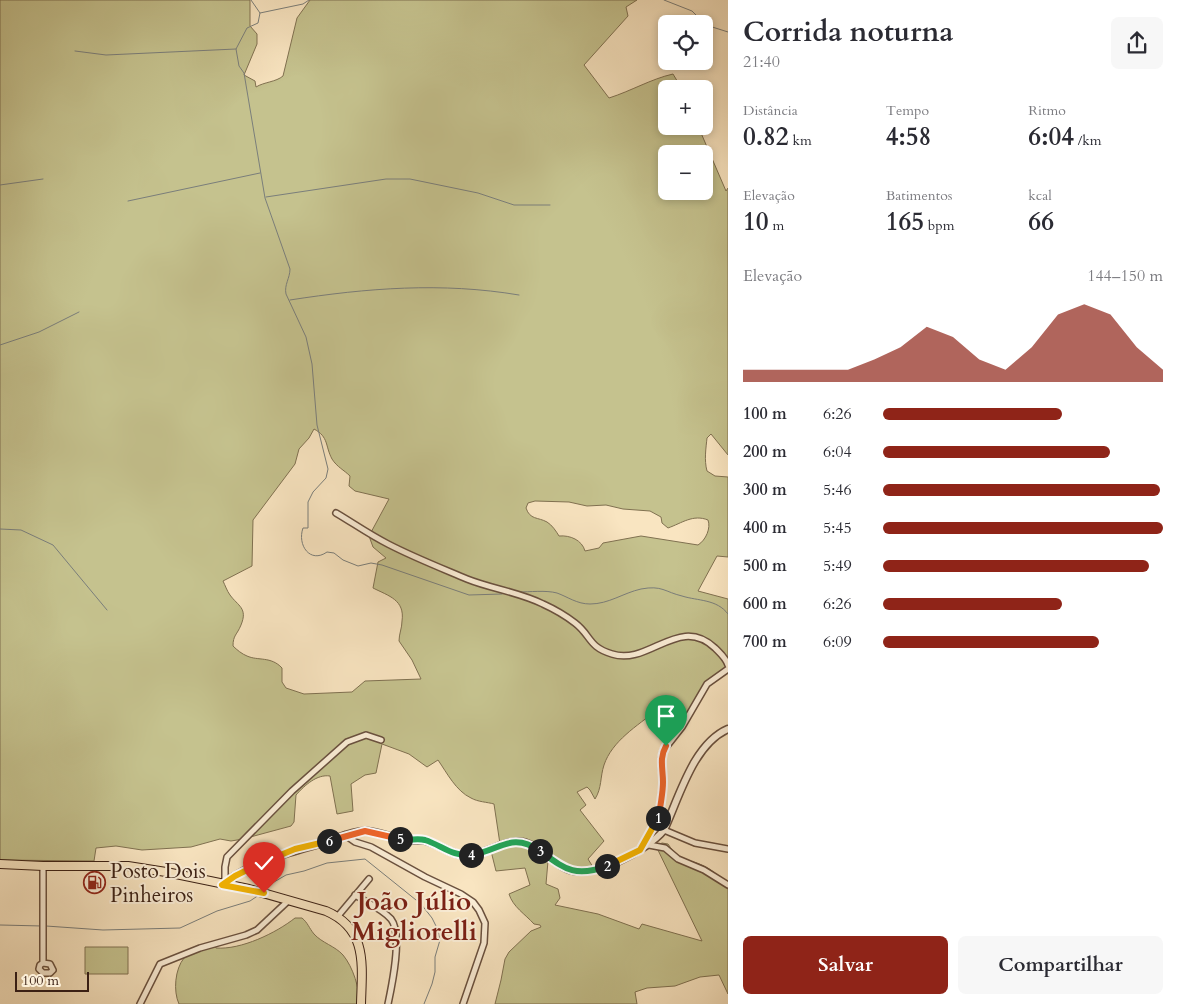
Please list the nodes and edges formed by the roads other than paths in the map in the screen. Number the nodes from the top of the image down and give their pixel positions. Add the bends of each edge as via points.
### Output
1 (336, 513) dead end
2 (728, 667) edge
3 (728, 729) edge
4 (381, 740) dead end
5 (664, 830) junction
6 (345, 835) junction
7 (649, 845) junction
8 (728, 849) edge
9 (640, 850) junction
10 (0, 864) edge
11 (43, 866) junction
12 (368, 879) dead end
13 (224, 883) junction
14 (728, 885) edge
15 (355, 895) junction
16 (288, 901) junction
17 (338, 916) junction
18 (43, 963) dead end
19 (140, 1004) edge
20 (361, 1004) edge
21 (388, 1004) edge
22 (463, 1004) edge

1 - 2 street via 404,552 468,579 540,602 577,624 593,644 608,653 627,656 676,638 691,636 712,645
2 - 9 street via 707,684 664,751 659,816
3 - 5 street via 700,754
4 - 13 street via 366,735 354,738 315,769 227,857
5 - 7 street
5 - 8 street via 695,843
6 - 9 street via 365,831 424,840 463,855 488,852 507,843 521,842 531,845 566,869 578,872 598,870
6 - 13 street via 271,858
6 - 22 street via 461,894 479,910 485,923 484,944
7 - 9 street
7 - 14 street via 665,848 678,860 704,870
10 - 11 main road
11 - 13 main road via 128,866
11 - 18 street
12 - 15 street
13 - 16 main road
15 - 17 street
15 - 21 street via 393,923 396,947
16 - 17 main road
16 - 19 street via 246,936 200,948 158,967
17 - 20 main road via 352,931 359,945

